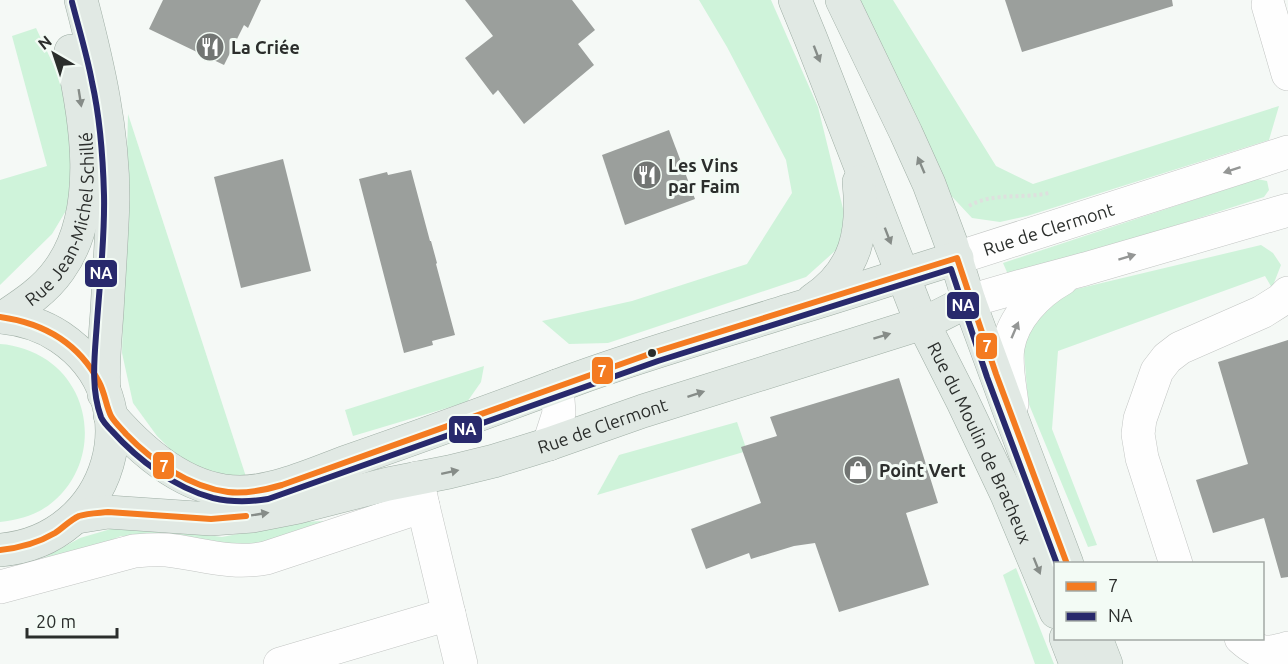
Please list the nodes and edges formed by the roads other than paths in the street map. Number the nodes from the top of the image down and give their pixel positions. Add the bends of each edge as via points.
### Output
1 (59, 0) edge
2 (81, 0) edge
3 (90, 0) edge
4 (795, 0) edge
5 (842, 0) edge
6 (1268, 5) dead end
7 (95, 55) junction
8 (1288, 74) edge
9 (1288, 152) edge
10 (857, 156) junction
11 (1288, 210) edge
12 (957, 258) junction
13 (1085, 270) junction
14 (903, 275) junction
15 (1288, 293) edge
16 (969, 301) junction
17 (800, 308) junction
18 (2, 317) edge
19 (923, 323) junction
20 (557, 386) junction
21 (107, 404) junction
22 (1016, 429) junction
23 (549, 444) junction
24 (420, 492) junction
25 (77, 517) junction
26 (14, 548) edge
27 (1066, 562) edge
28 (1175, 562) edge
29 (11, 584) edge
30 (1054, 607) edge
31 (449, 614) junction
32 (1066, 640) edge
33 (1096, 640) edge
34 (1242, 640) edge
35 (1288, 648) edge
36 (280, 664) edge
37 (461, 664) edge
38 (1076, 664) edge
39 (1106, 664) edge

1 -> 18 main road, Rue Jean-Michel Schillé via 83,116 87,160 84,207 67,259 48,284
2 - 7 main road, Rue Jean-Michel Schillé
3 - 7 street
4 -> 10 main road, Rue du Moulin de Bracheux
12 -> 5 main road, Rue du Moulin de Bracheux via 919,160
6 - 8 street
7 - 21 main road, Rue Jean-Michel Schillé via 107,119 112,195 103,364
9 -> 12 street, Rue de Clermont
10 -> 14 main road, Rue du Moulin de Bracheux
10 - 17 main road via 862,206 855,248 833,283
13 -> 11 street, Rue de Clermont
12 - 14 main road, Rue de Clermont
12 - 16 main road, Rue du Moulin de Bracheux
13 - 16 street, Rue de Clermont
22 -> 13 street via 1008,362 1012,334 1029,307 1049,287
14 - 17 main road, Rue de Clermont
14 - 19 main road, Rue du Moulin de Bracheux
15 - 28 street via 1262,312 1172,352 1157,371 1140,419 1138,441
16 - 19 main road, Rue de Clermont
16 - 22 main road, Rue du Moulin de Bracheux
17 - 20 main road, Rue de Clermont
18 - 21 main road via 42,327 65,341 93,370
23 -> 19 main road, Rue de Clermont
19 -> 30 main road, Rue du Moulin de Bracheux via 1007,495
20 - 21 main road, Rue de Clermont via 253,492 215,489 179,474 132,440
20 - 23 street via 559,413
21 - 25 main road, Rue Jean-Michel Schillé via 110,452 104,476
22 - 27 main road, Rue du Moulin de Bracheux
24 -> 23 main road, Rue de Clermont via 470,467
25 -> 24 main road, Rue de Clermont via 108,512 211,519 273,512 388,484
24 - 29 street via 266,558 221,560 152,549
24 - 31 street
25 - 26 main road via 46,539
26 - 29 street via 20,571
31 - 36 street
31 - 37 street
32 - 38 main road
33 - 39 main road
34 - 35 street via 1264,653

